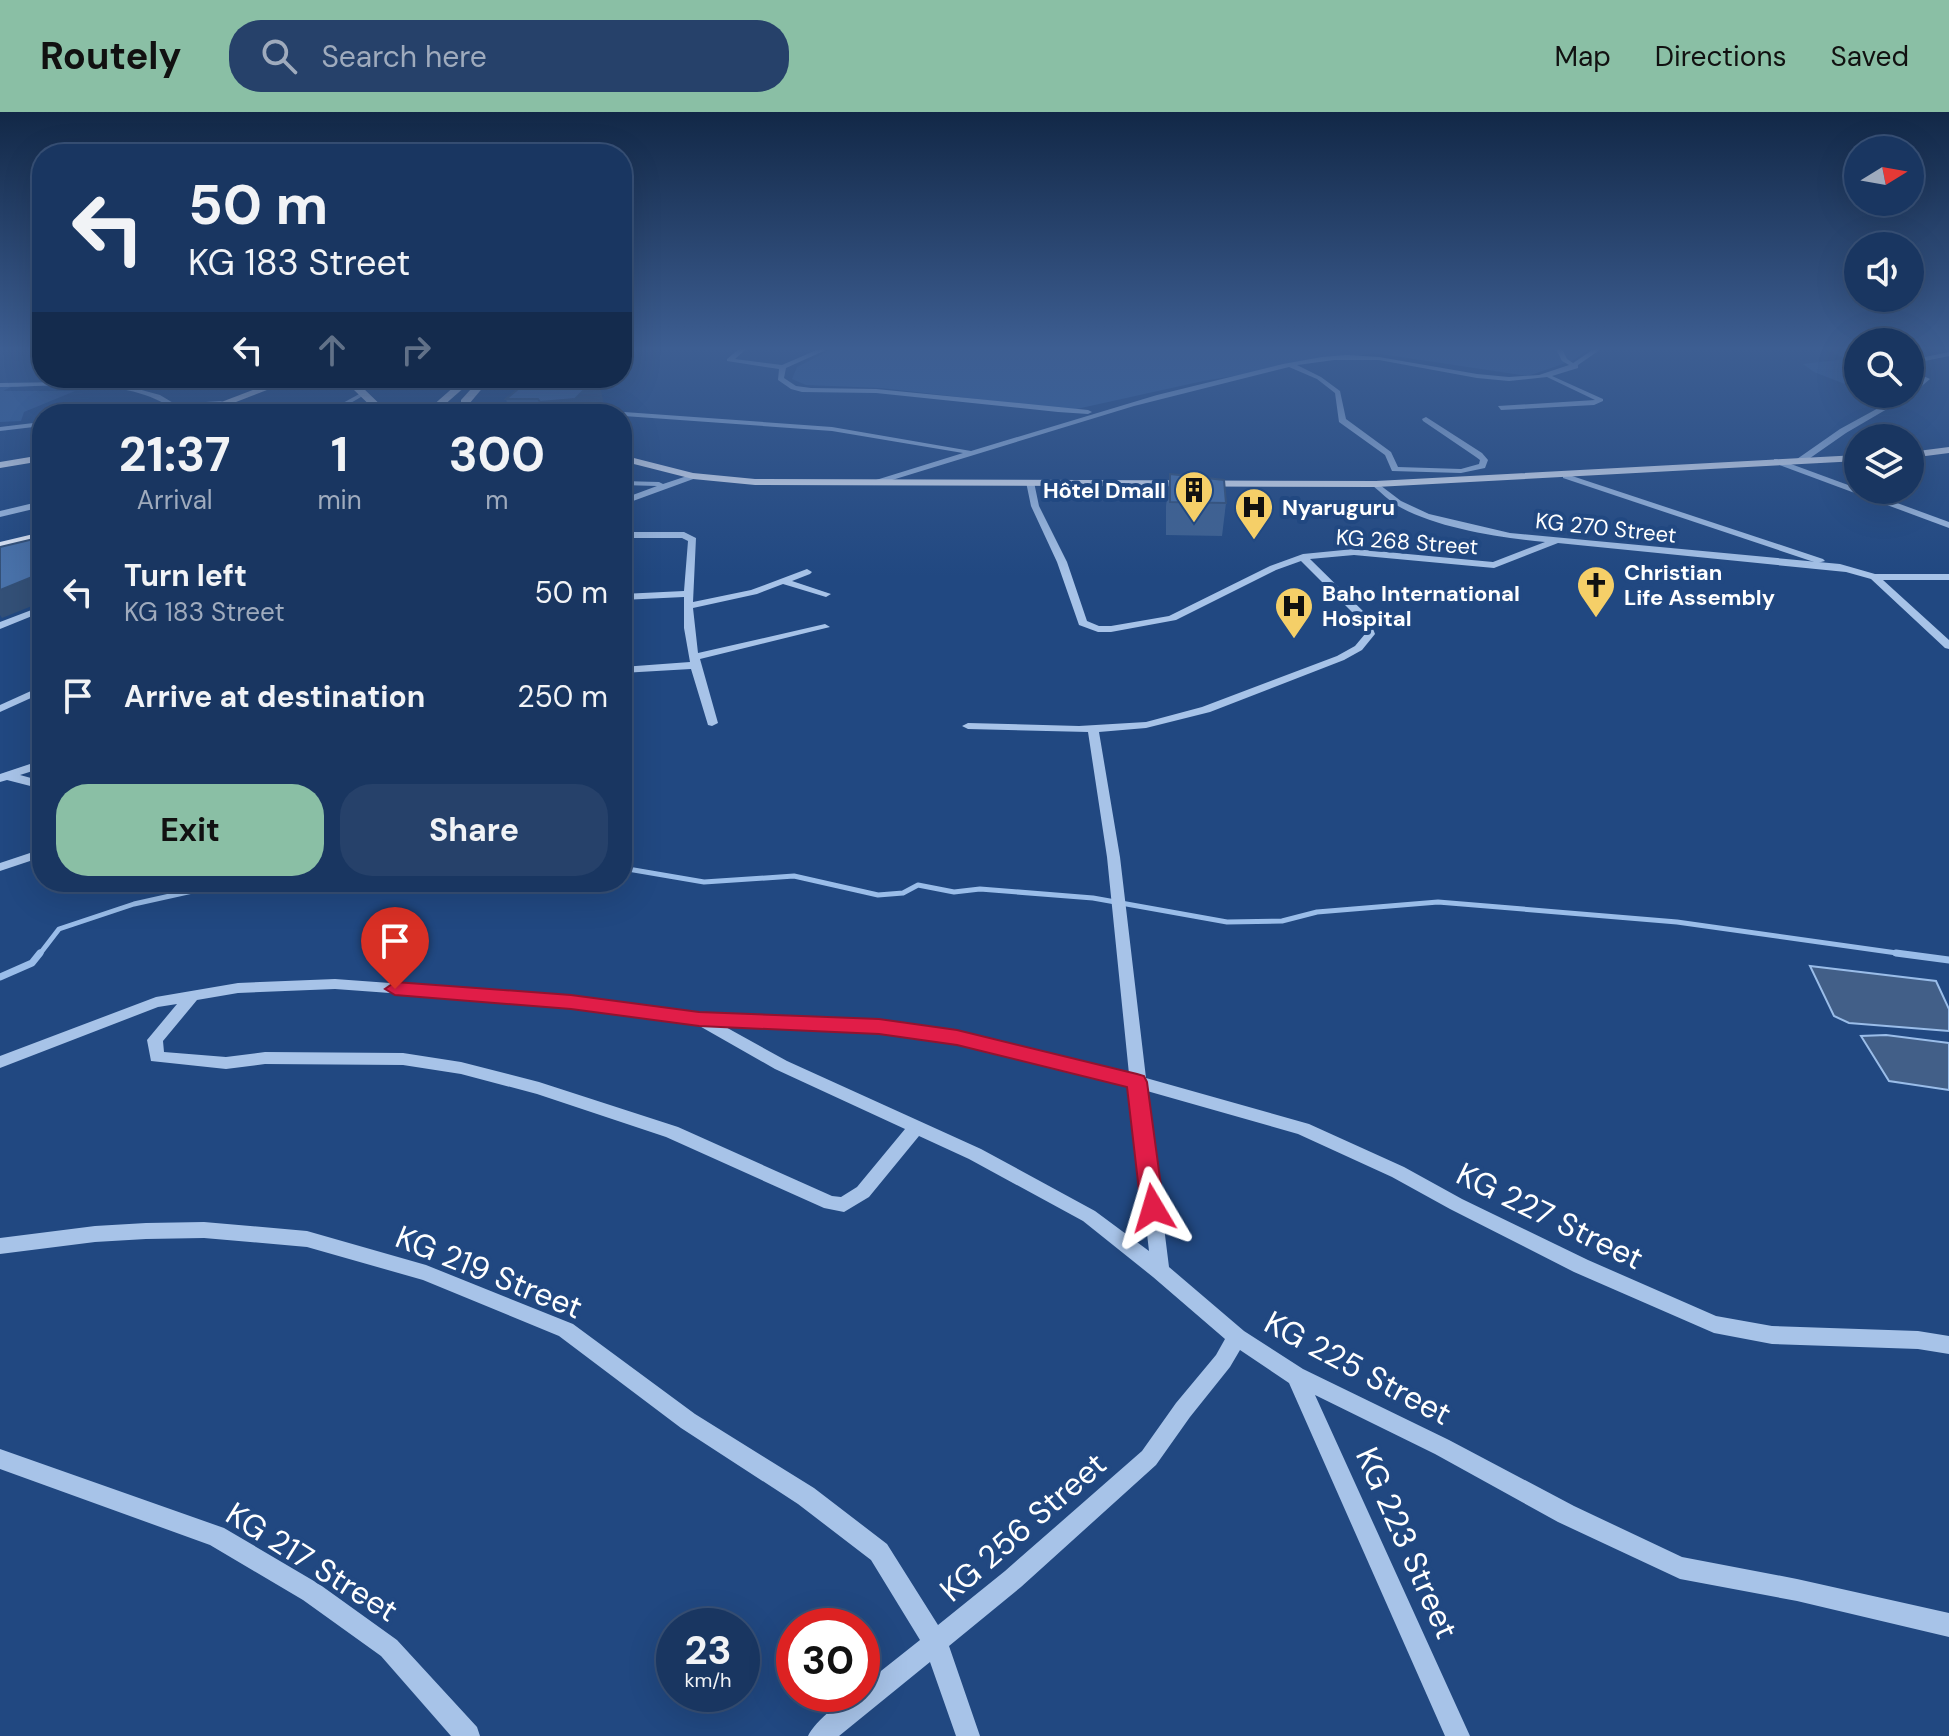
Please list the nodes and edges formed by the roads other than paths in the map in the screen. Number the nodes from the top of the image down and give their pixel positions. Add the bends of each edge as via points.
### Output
1 (32, 425) edge
2 (774, 425) edge
3 (1060, 425) edge
4 (1348, 425) edge
5 (1435, 425) edge
6 (1854, 425) edge
7 (0, 429) edge
8 (1946, 452) edge
9 (972, 453) junction
10 (1924, 454) edge
11 (1844, 459) edge
12 (32, 460) edge
13 (632, 461) edge
14 (1777, 461) junction
15 (1800, 461) junction
16 (0, 465) edge
17 (1395, 469) junction
18 (693, 476) junction
19 (1566, 476) junction
20 (879, 482) junction
21 (1030, 482) junction
22 (632, 483) edge
23 (1399, 483) junction
24 (667, 484) junction
25 (1376, 484) junction
26 (632, 498) edge
27 (32, 506) edge
28 (0, 514) edge
29 (1949, 525) edge
30 (632, 535) edge
31 (32, 538) edge
32 (1556, 541) junction
33 (0, 546) edge
34 (32, 546) edge
35 (0, 553) edge
36 (1303, 557) junction
37 (1845, 569) junction
38 (807, 572) dead end
39 (1874, 577) junction
40 (1949, 577) edge
41 (786, 582) junction
42 (688, 594) junction
43 (826, 594) dead end
44 (632, 597) edge
45 (690, 606) junction
46 (32, 613) edge
47 (0, 626) edge
48 (825, 627) dead end
49 (1949, 646) edge
50 (695, 661) junction
51 (632, 669) edge
52 (32, 694) edge
53 (0, 709) edge
54 (712, 723) dead end
55 (968, 726) dead end
56 (1093, 728) junction
57 (32, 767) edge
58 (2, 777) edge
59 (32, 783) edge
60 (32, 856) edge
61 (0, 867) edge
62 (194, 994) junction
63 (699, 1019) junction
64 (0, 1062) edge
65 (1137, 1082) junction
66 (916, 1127) junction
67 (0, 1246) edge
68 (1160, 1271) junction
69 (1237, 1337) junction
70 (1949, 1345) edge
71 (1296, 1376) junction
72 (0, 1459) edge
73 (1949, 1625) edge
74 (936, 1644) junction
75 (468, 1736) edge
76 (820, 1736) edge
77 (968, 1736) edge
78 (1458, 1736) edge

1 - 7 street
2 - 9 street via 832,429
3 - 9 street
4 - 17 street via 1388,454
5 - 17 street via 1479,455 1482,466 1461,471
6 - 15 street
8 - 10 main road
9 - 20 street
11 - 15 main road
12 - 16 main road
13 - 18 main road
14 - 15 main road
14 - 19 main road
14 - 29 street
17 - 23 street
18 - 20 main road
18 - 24 street
19 - 23 main road
19 - 37 street
20 - 21 main road
21 - 25 main road
21 - 36 street, KG 268 Street via 1035,506 1088,627 1111,629 1172,618
22 - 24 street
23 - 25 main road
24 - 26 street
25 - 32 street, KG 270 Street via 1398,503 1426,516
27 - 28 street
30 - 42 street via 684,535 693,540
31 - 33 main road
32 - 36 street, KG 268 Street via 1494,565 1354,552
32 - 37 street, KG 270 Street
34 - 35 main road
36 - 56 street via 1364,618 1370,634 1366,643 1335,660 1185,716 1148,725
37 - 39 street
38 - 41 street
39 - 40 street
39 - 49 street
41 - 43 street
41 - 45 street
42 - 44 street
42 - 45 street
45 - 50 street
46 - 47 street
48 - 50 street
50 - 51 street
50 - 54 street
52 - 53 street
55 - 56 street
56 - 65 street via 1117,864
57 - 58 street
58 - 59 street
60 - 61 street
62 - 63 street, KG 227 Street via 335,984 556,1000
62 - 64 street, KG 227 Street via 156,1002
62 - 66 street via 155,1040 157,1057 226,1063 265,1058 403,1059 461,1068 672,1132 830,1203 844,1205 863,1192
63 - 65 street, KG 227 Street via 879,1026 957,1037
63 - 66 street, KG 225 Street via 781,1065
65 - 68 street
65 - 70 street, KG 227 Street via 1303,1129 1581,1266 1714,1324 1772,1335
66 - 68 street, KG 225 Street via 1089,1216
67 - 74 street, KG 219 Street via 95,1234 204,1230 307,1239 426,1273 566,1330 879,1552
68 - 69 street, KG 225 Street
69 - 71 street, KG 225 Street
69 - 74 street, KG 256 Street via 1149,1458
71 - 73 street, KG 225 Street via 1680,1568
71 - 78 street, KG 223 Street
72 - 75 street, KG 217 Street via 230,1544 311,1592 389,1648
74 - 76 street, KG 256 Street
74 - 77 street, KG 219 Street

